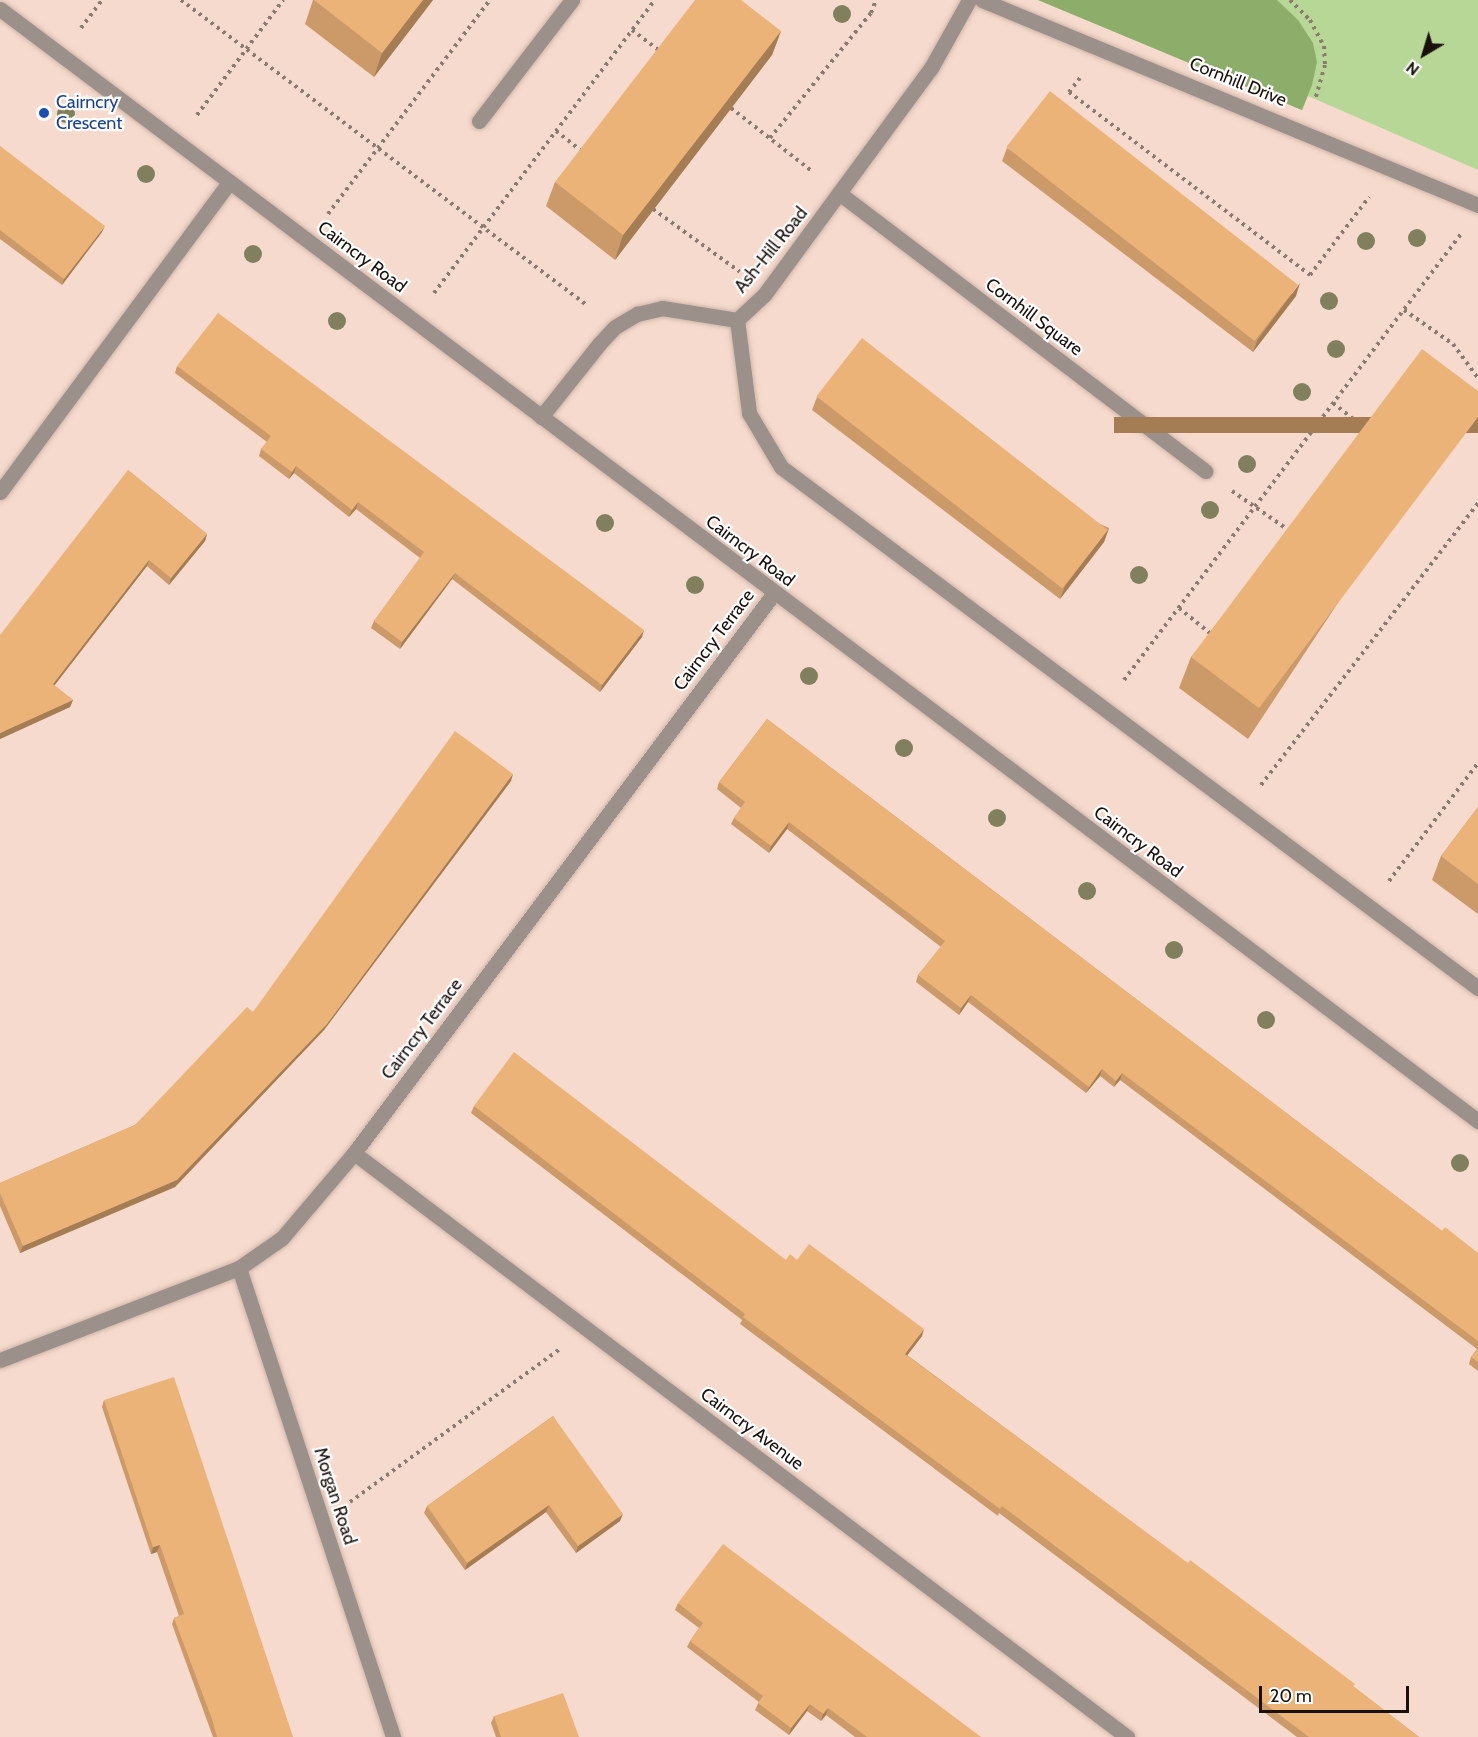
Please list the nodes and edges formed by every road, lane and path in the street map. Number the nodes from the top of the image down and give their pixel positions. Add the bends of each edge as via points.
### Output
1 (181, 0) edge
2 (283, 0) edge
3 (490, 0) edge
4 (572, 0) edge
5 (655, 0) edge
6 (876, 0) edge
7 (969, 0) edge
8 (981, 0) edge
9 (1290, 0) edge
10 (0, 9) edge
11 (632, 30) junction
12 (1102, 48) junction
13 (246, 49) junction
14 (663, 54) edge
15 (731, 108) edge
16 (479, 121) dead end
17 (1305, 130) junction
18 (556, 131) junction
19 (770, 138) junction
20 (177, 142) junction
21 (377, 148) junction
22 (586, 154) edge
23 (1391, 168) junction
24 (230, 182) junction
25 (839, 193) junction
26 (1478, 205) edge
27 (653, 209) edge
28 (482, 228) junction
29 (1465, 230) dead end
30 (308, 241) junction
31 (767, 291) junction
32 (1404, 309) junction
33 (413, 320) junction
34 (737, 320) junction
35 (615, 327) junction
36 (1478, 378) edge
37 (1333, 404) junction
38 (541, 417) junction
39 (1371, 433) edge
40 (1205, 471) dead end
41 (0, 492) edge
42 (1478, 503) edge
43 (1254, 508) junction
44 (1295, 534) edge
45 (774, 593) junction
46 (1179, 608) junction
47 (1217, 638) edge
48 (1104, 707) junction
49 (1478, 763) edge
50 (1242, 809) junction
51 (1369, 908) junction
52 (1478, 988) edge
53 (1478, 1122) edge
54 (354, 1153) junction
55 (239, 1268) junction
56 (587, 1329) junction
57 (0, 1360) edge
58 (322, 1522) junction
59 (393, 1737) edge
60 (1127, 1737) edge

1 - 13 path
2 - 13 path
3 - 21 path
4 - 16 street
5 - 11 path
6 - 19 path via 871,13
7 - 25 street, Ash-Hill Road via 930,68
8 - 12 street, Cornhill Drive
9 - 17 path via 1310,20 1324,46 1321,83
10 - 20 street, Cairncry Road
11 - 14 path
11 - 18 path
12 - 17 street, Cornhill Drive
12 - 23 path via 1069,92 1310,275
13 - 20 path
13 - 21 path
15 - 19 path
17 - 23 street, Cornhill Drive
18 - 22 path
18 - 28 path
19 - 25 path
20 - 24 street, Cairncry Road
21 - 28 path
21 - 30 path
23 - 26 street, Cornhill Drive
24 - 30 street, Cairncry Road
24 - 41 street
25 - 31 street, Ash-Hill Road
25 - 40 street, Cornhill Square
27 - 31 path
28 - 33 path
28 - 35 path
29 - 32 path
30 - 33 street, Cairncry Road
31 - 34 street, Ash-Hill Road
32 - 36 path via 1453,344
32 - 37 path
33 - 38 street, Cairncry Road
34 - 35 street, Ash-Hill Road via 662,308 637,314
34 - 48 street via 749,413 781,467
35 - 38 street, Ash-Hill Road
37 - 39 path
37 - 43 path
38 - 45 street, Cairncry Road
42 - 50 path
43 - 44 path
43 - 46 path
45 - 53 street, Cairncry Road
45 - 54 street, Cairncry Terrace
46 - 47 path
46 - 48 path
48 - 50 street
49 - 51 path
50 - 51 street
51 - 52 street
54 - 55 street, Cairncry Terrace via 282,1238
54 - 56 street, Cairncry Avenue
55 - 57 street, Cairncry Terrace
55 - 58 street, Morgan Road
56 - 58 path
56 - 60 street, Cairncry Avenue
58 - 59 street, Morgan Road

